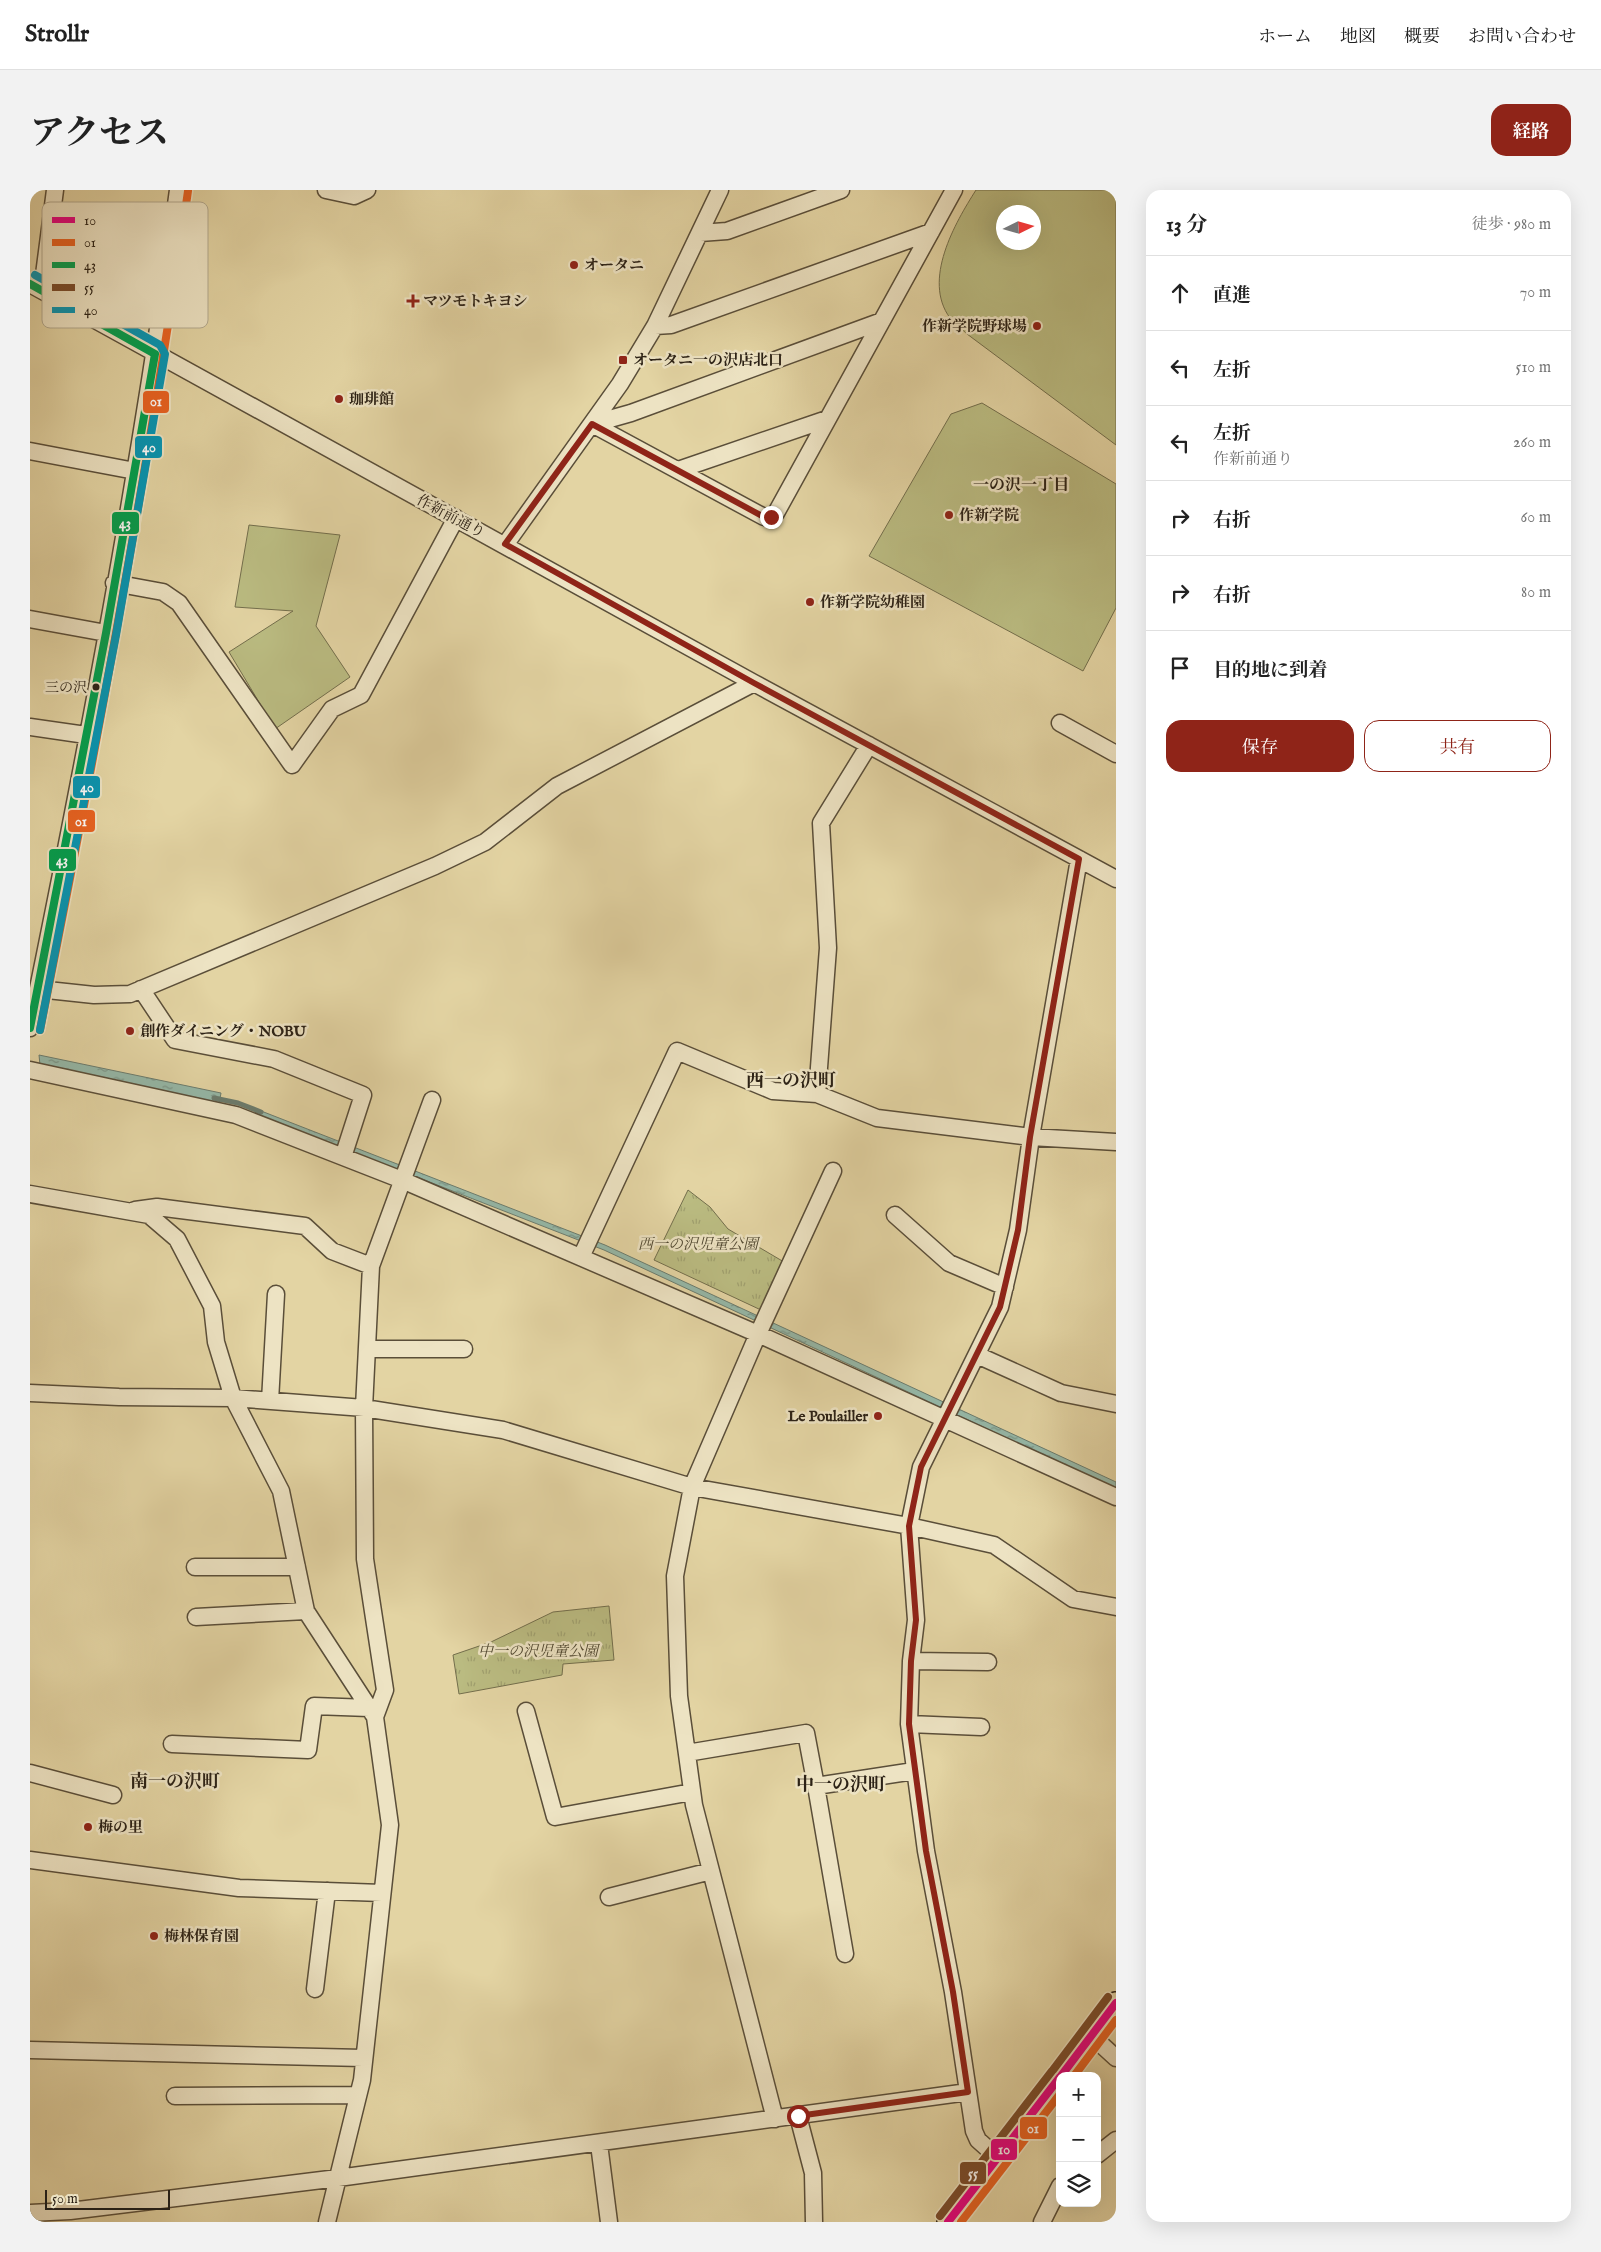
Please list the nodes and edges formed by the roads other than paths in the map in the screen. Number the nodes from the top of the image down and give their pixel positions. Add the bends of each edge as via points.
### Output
1 (326, 190) edge
2 (367, 190) edge
3 (720, 190) edge
4 (841, 190) edge
5 (954, 190) edge
6 (931, 232) junction
7 (700, 233) junction
8 (42, 256) edge
9 (36, 287) edge
10 (882, 321) junction
11 (655, 326) junction
12 (109, 328) edge
13 (159, 328) edge
14 (156, 354) junction
15 (827, 419) junction
16 (592, 424) junction
17 (30, 452) edge
18 (678, 470) junction
19 (135, 471) junction
20 (456, 518) junction
21 (505, 544) junction
22 (114, 583) junction
23 (30, 619) edge
24 (106, 634) junction
25 (754, 683) junction
26 (1060, 723) dead end
27 (30, 727) edge
28 (86, 735) junction
29 (869, 746) junction
30 (1116, 754) edge
31 (1079, 859) junction
32 (1116, 879) edge
33 (38, 989) junction
34 (141, 989) junction
35 (30, 1028) edge
36 (30, 1070) edge
37 (817, 1094) junction
38 (432, 1100) dead end
39 (1030, 1137) junction
40 (1116, 1142) edge
41 (343, 1157) junction
42 (833, 1171) dead end
43 (402, 1180) junction
44 (30, 1194) edge
45 (130, 1211) junction
46 (895, 1215) dead end
47 (582, 1257) junction
48 (371, 1266) junction
49 (1004, 1287) junction
50 (276, 1294) dead end
51 (758, 1334) junction
52 (367, 1349) junction
53 (464, 1349) dead end
54 (977, 1354) junction
55 (30, 1393) edge
56 (233, 1398) junction
57 (270, 1401) junction
58 (1116, 1404) edge
59 (364, 1408) junction
60 (946, 1420) junction
61 (692, 1487) junction
62 (1116, 1497) edge
63 (909, 1526) junction
64 (195, 1567) dead end
65 (297, 1567) junction
66 (1116, 1607) edge
67 (306, 1611) junction
68 (196, 1617) dead end
69 (911, 1661) junction
70 (988, 1662) dead end
71 (372, 1712) junction
72 (526, 1712) dead end
73 (909, 1724) junction
74 (981, 1727) dead end
75 (172, 1744) dead end
76 (687, 1753) junction
77 (914, 1771) junction
78 (30, 1773) edge
79 (816, 1786) junction
80 (692, 1792) junction
81 (113, 1795) dead end
82 (30, 1860) edge
83 (711, 1871) junction
84 (328, 1891) junction
85 (382, 1893) junction
86 (609, 1897) dead end
87 (845, 1954) dead end
88 (315, 1989) dead end
89 (1116, 2003) edge
90 (1092, 2036) junction
91 (30, 2050) edge
92 (363, 2058) junction
93 (1116, 2058) edge
94 (1064, 2072) edge
95 (1056, 2082) edge
96 (968, 2092) junction
97 (358, 2095) junction
98 (175, 2096) dead end
99 (798, 2116) junction
100 (775, 2119) junction
101 (1116, 2140) edge
102 (599, 2144) junction
103 (1101, 2152) edge
104 (997, 2156) junction
105 (338, 2178) junction
106 (1056, 2194) edge
107 (30, 2214) edge
108 (69, 2216) edge
109 (327, 2222) edge
110 (609, 2222) edge
111 (814, 2222) edge
112 (948, 2222) edge
113 (1042, 2222) edge

1 - 2 street via 354,196
3 - 7 street
4 - 7 street via 728,231
5 - 6 street
6 - 10 street
6 - 11 street via 671,325
7 - 11 street
8 - 9 street
10 - 15 street
10 - 16 street via 631,414
11 - 16 street
12 - 14 street, 作新前通り
13 - 14 street
14 - 19 street
14 - 20 street, 作新前通り
15 - 18 street
15 - 18 street via 771,517 764,517
16 - 18 street
16 - 21 street
17 - 19 street
19 - 22 street
20 - 21 street, 作新前通り
20 - 22 street via 361,695 332,709 292,765 179,603 162,592
21 - 25 street, 作新前通り
22 - 24 street
23 - 24 street
24 - 28 street
25 - 29 street, 作新前通り
25 - 34 street via 557,786 485,842
26 - 30 street
27 - 28 street
28 - 33 street
29 - 31 street, 作新前通り
29 - 37 street via 821,823 828,948
31 - 32 street, 作新前通り
31 - 39 street
33 - 34 street via 130,994
33 - 35 street
34 - 41 street via 175,1040 274,1059 363,1096
36 - 41 street via 236,1115
37 - 39 street via 877,1118
37 - 47 street via 773,1091 677,1051
38 - 43 street
39 - 40 street
39 - 49 street via 1018,1230
41 - 43 street
42 - 51 street
43 - 47 street
43 - 48 street
44 - 45 street
45 - 48 street via 157,1207 305,1226 332,1252
45 - 56 street via 149,1215 176,1239 212,1306 216,1342
46 - 49 street via 948,1263
47 - 51 street
48 - 52 street
49 - 54 street via 1000,1307
50 - 57 street
51 - 60 street
51 - 61 street
52 - 53 street
52 - 59 street
54 - 58 street via 1061,1393
54 - 60 street
55 - 56 street
56 - 57 street
56 - 65 street via 281,1491
57 - 59 street
59 - 61 street via 503,1430
59 - 71 street via 365,1559 385,1690
60 - 62 street
60 - 63 street via 921,1467
61 - 63 street
61 - 76 street via 675,1576 680,1696
63 - 66 street via 994,1545 1073,1599
63 - 69 street via 916,1620
64 - 65 street
65 - 67 street
67 - 68 street
67 - 71 street
69 - 70 street
69 - 73 street
71 - 75 street via 314,1706 308,1750
71 - 85 street via 390,1825
72 - 80 street via 555,1817
73 - 74 street
73 - 77 street
76 - 79 street via 806,1733
76 - 80 street
77 - 79 street
77 - 96 street
78 - 81 street
79 - 87 street
80 - 83 street
82 - 84 street via 239,1888
83 - 86 street
83 - 100 street
84 - 85 street
84 - 88 street
85 - 92 street
89 - 90 main road
90 - 93 street
90 - 94 main road
91 - 92 street
92 - 97 street
95 - 104 main road
96 - 99 street
96 - 104 street via 978,2140
97 - 98 street
97 - 105 street
99 - 100 street
99 - 111 street via 814,2173
100 - 102 street
101 - 103 street
102 - 105 street
102 - 110 street
104 - 112 main road
105 - 108 street
105 - 109 street
106 - 113 street
107 - 108 street

